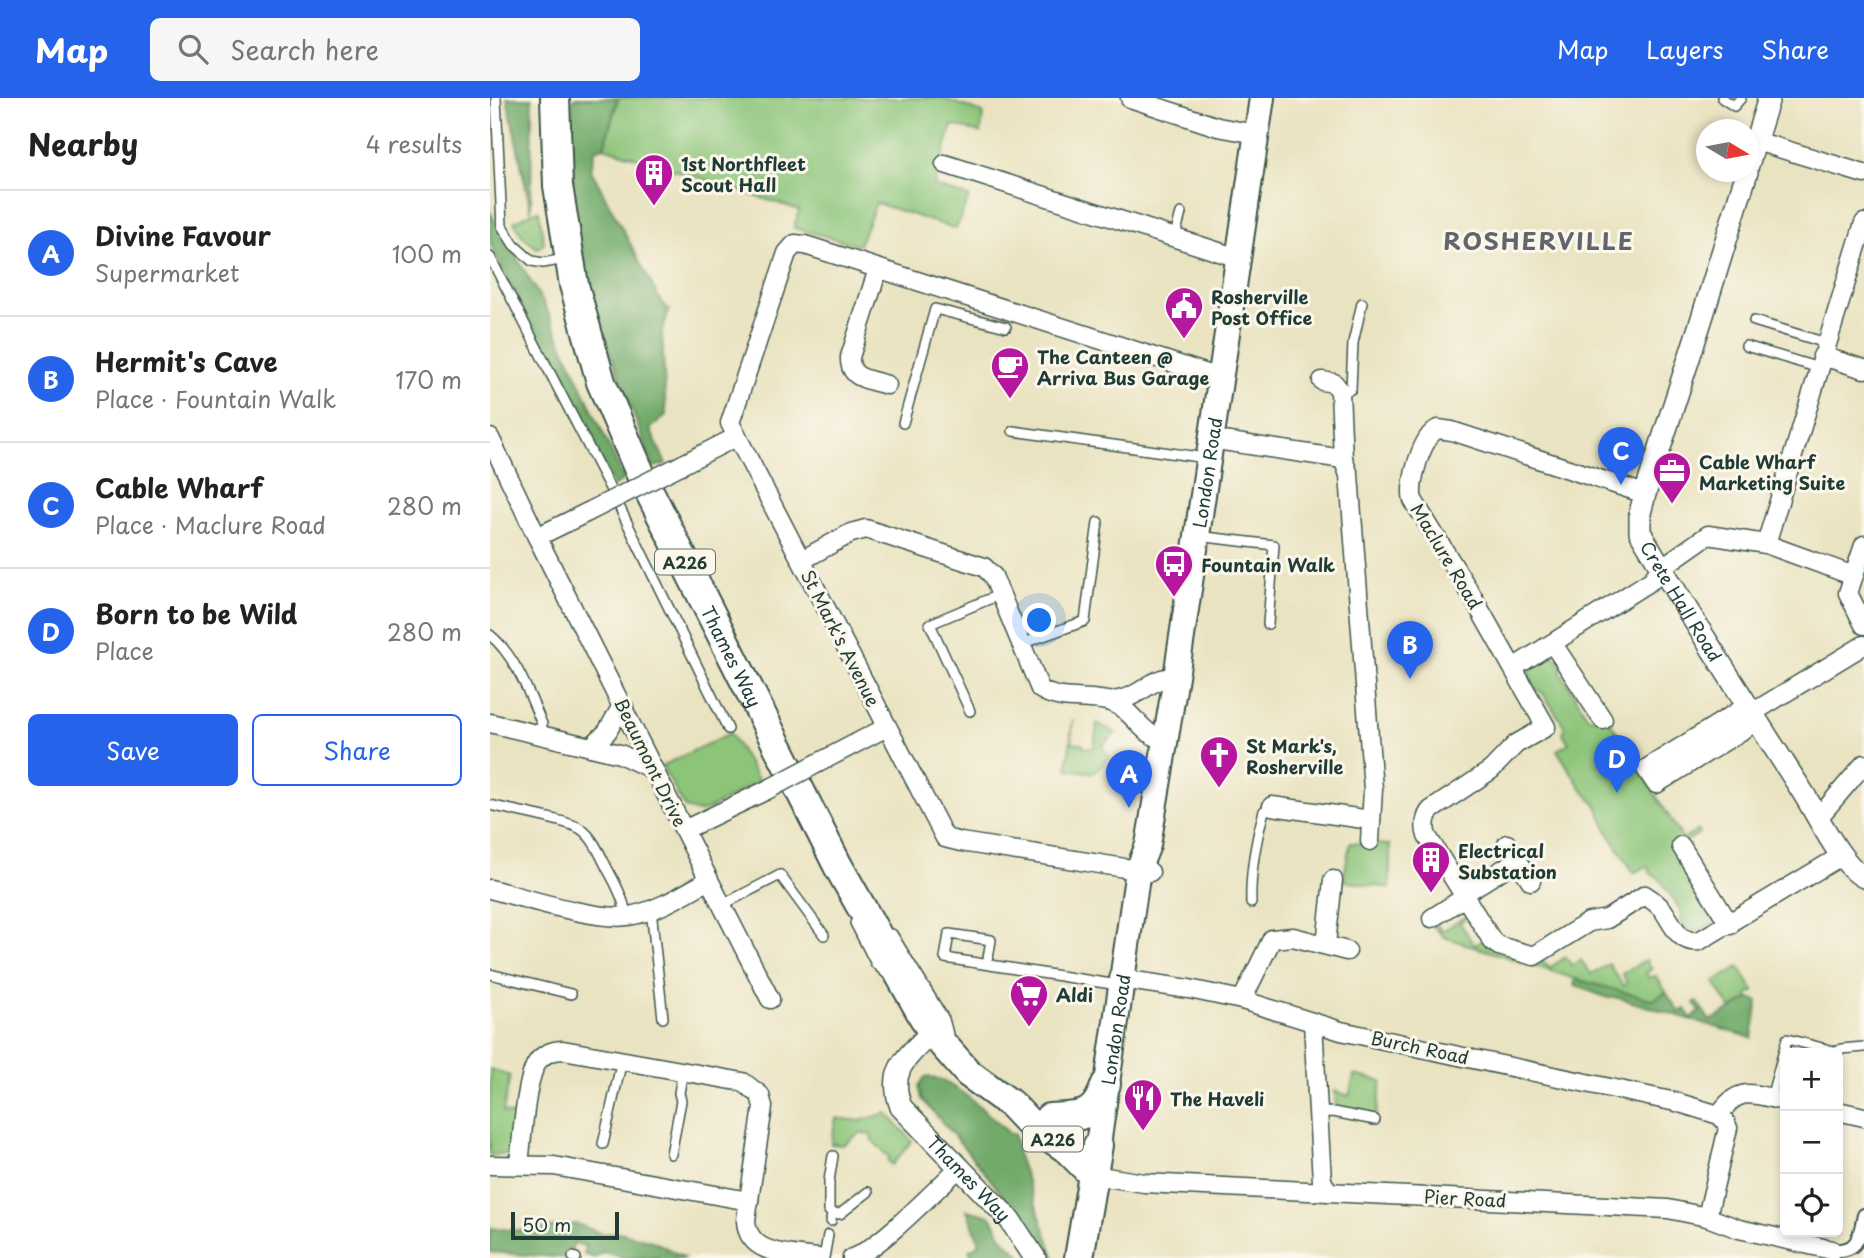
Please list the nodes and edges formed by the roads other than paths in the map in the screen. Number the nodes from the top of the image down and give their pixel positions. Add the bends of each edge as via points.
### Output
1 (496, 98) edge
2 (1130, 98) edge
3 (1262, 98) edge
4 (1741, 98) edge
5 (1769, 98) edge
6 (1725, 100) edge
7 (561, 102) edge
8 (1759, 131) edge
9 (1256, 134) junction
10 (1759, 142) edge
11 (945, 164) dead end
12 (568, 167) dead end
13 (1864, 174) edge
14 (1743, 182) edge
15 (572, 206) dead end
16 (1181, 214) dead end
17 (1864, 223) edge
18 (1174, 239) junction
19 (490, 257) edge
20 (1238, 258) junction
21 (565, 262) junction
22 (493, 268) edge
23 (878, 269) junction
24 (947, 292) junction
25 (590, 303) dead end
26 (1362, 303) dead end
27 (942, 310) junction
28 (1754, 321) dead end
29 (1006, 327) dead end
30 (1746, 346) dead end
31 (1822, 355) junction
32 (606, 359) dead end
33 (1864, 369) edge
34 (1220, 378) junction
35 (1322, 381) dead end
36 (887, 385) dead end
37 (1340, 393) junction
38 (903, 423) dead end
39 (1013, 431) dead end
40 (736, 437) junction
41 (491, 443) edge
42 (1209, 448) junction
43 (1343, 459) junction
44 (653, 472) dead end
45 (629, 475) dead end
46 (658, 483) dead end
47 (1645, 494) junction
48 (615, 498) junction
49 (641, 500) dead end
50 (1098, 522) dead end
51 (1196, 536) junction
52 (537, 537) junction
53 (1766, 544) junction
54 (1864, 545) edge
55 (802, 560) junction
56 (1661, 568) junction
57 (1854, 576) junction
58 (1001, 594) junction
59 (1268, 624) dead end
60 (1864, 625) edge
61 (490, 635) edge
62 (1553, 644) junction
63 (1021, 645) junction
64 (1864, 645) edge
65 (1513, 668) junction
66 (1176, 677) junction
67 (1110, 702) junction
68 (624, 707) junction
69 (970, 711) dead end
70 (1752, 713) junction
71 (1603, 720) dead end
72 (490, 723) edge
73 (887, 727) junction
74 (729, 729) dead end
75 (541, 735) junction
76 (1165, 740) junction
77 (591, 747) junction
78 (796, 756) dead end
79 (1864, 764) edge
80 (654, 770) junction
81 (779, 773) dead end
82 (808, 779) dead end
83 (776, 787) junction
84 (490, 806) edge
85 (1272, 806) joint
86 (1819, 817) junction
87 (1371, 820) junction
88 (684, 830) junction
89 (1370, 841) dead end
90 (1507, 844) dead end
91 (1681, 846) dead end
92 (1842, 856) junction
93 (1518, 860) junction
94 (1144, 871) junction
95 (1864, 877) edge
96 (709, 880) junction
97 (1334, 880) dead end
98 (1531, 881) dead end
99 (490, 889) edge
100 (1464, 895) junction
101 (1251, 903) dead end
102 (722, 905) junction
103 (651, 910) junction
104 (849, 911) dead end
105 (626, 916) junction
106 (1432, 918) dead end
107 (1730, 925) junction
108 (888, 926) dead end
109 (824, 935) dead end
110 (1326, 944) junction
111 (1347, 951) dead end
112 (987, 964) junction
113 (490, 974) edge
114 (1125, 982) junction
115 (571, 994) dead end
116 (911, 995) junction
117 (769, 999) dead end
118 (1242, 1000) junction
119 (663, 1018) dead end
120 (1312, 1023) junction
121 (932, 1032) junction
122 (1864, 1047) edge
123 (1786, 1048) edge
124 (1820, 1048) edge
125 (1843, 1049) edge
126 (951, 1053) junction
127 (622, 1060) junction
128 (683, 1070) junction
129 (1106, 1084) junction
130 (1778, 1099) edge
131 (1012, 1105) junction
132 (1843, 1112) edge
133 (1318, 1113) junction
134 (1719, 1115) junction
135 (1864, 1117) edge
136 (1049, 1118) junction
137 (1375, 1120) dead end
138 (603, 1143) dead end
139 (671, 1154) dead end
140 (833, 1156) dead end
141 (1103, 1163) junction
142 (490, 1165) edge
143 (519, 1165) junction
144 (960, 1167) junction
145 (868, 1192) dead end
146 (1329, 1192) junction
147 (749, 1201) junction
148 (1864, 1215) edge
149 (1707, 1217) junction
150 (828, 1235) dead end
151 (1832, 1251) joint
152 (1085, 1255) edge
153 (818, 1258) edge
154 (824, 1258) edge
155 (852, 1258) edge
156 (1035, 1258) edge

1 - 21 lane via 502,226 531,261
2 - 9 street via 1218,127
3 - 9 main road, London Road
4 - 6 lane via 1735,106
5 - 8 street
7 - 12 lane
7 - 21 main road, Thames Way / A226 via 558,186
9 - 20 main road, London Road
10 - 13 street
11 - 18 street
14 - 47 street, Crete Hall Road
15 - 21 lane
16 - 18 lane
17 - 31 street
18 - 20 street
19 - 22 lane
20 - 34 main road, London Road
21 - 116 main road, Thames Way / A226 via 593,357 630,451 838,866
22 - 48 lane
23 - 24 street
23 - 36 street via 849,367 854,374
23 - 40 street, St Mark's Avenue via 794,244 787,253 730,423
24 - 27 lane
24 - 34 street
25 - 32 lane
26 - 37 lane via 1353,343 1351,388
27 - 29 lane
27 - 38 lane via 936,309
28 - 31 lane
30 - 31 lane
31 - 33 street
31 - 53 street
34 - 42 main road, London Road
35 - 37 street via 1336,384
37 - 43 street
39 - 42 lane
40 - 48 street, bridge
40 - 55 street, St Mark's Avenue
41 - 52 street, Beaumont Drive
42 - 43 street
42 - 51 main road, London Road
43 - 87 street via 1349,475 1373,789
44 - 46 lane
45 - 49 lane
47 - 56 street, Crete Hall Road via 1640,532
47 - 65 street, Maclure Road via 1452,431 1438,429 1429,435 1411,485 1413,500
48 - 52 street, bridge
48 - 74 lane
50 - 63 lane via 1085,621
51 - 59 lane via 1274,545
51 - 66 main road, London Road
52 - 68 street, Beaumont Drive
53 - 56 street via 1708,535
53 - 57 street
54 - 57 street
55 - 58 street via 856,530 872,529 986,568
55 - 73 street, St Mark's Avenue
56 - 62 street via 1652,580
56 - 70 street, Crete Hall Road
57 - 60 street via 1849,593
58 - 63 street
58 - 69 lane via 930,624
61 - 75 lane via 512,661 542,724
62 - 65 street
62 - 71 street
63 - 67 street via 1045,692
64 - 70 street
65 - 100 street, Maclure Road via 1546,727 1427,813 1426,835
66 - 67 street via 1165,677 1132,696
66 - 76 main road, London Road
67 - 76 street via 1129,712 1144,730
68 - 77 street
68 - 80 street, Beaumont Drive
70 - 70 street via 1646,769 1656,784
70 - 86 street, Crete Hall Road
72 - 75 street
73 - 83 street, bridge
73 - 94 street, St Mark's Avenue via 948,840
75 - 77 street
76 - 94 main road, London Road
77 - 80 street
78 - 82 lane
79 - 86 street
80 - 88 street, Beaumont Drive
81 - 83 lane
83 - 88 street
84 - 105 lane via 583,830 613,880
85 - 87 street
85 - 101 lane via 1261,821
86 - 92 street, Crete Hall Road
87 - 89 street
88 - 96 street, Beaumont Drive
90 - 93 street
91 - 107 street
92 - 95 street, Crete Hall Road
92 - 107 street
93 - 98 street
93 - 100 street
94 - 114 main road, London Road
96 - 102 street, Beaumont Drive
96 - 103 street
97 - 110 street
99 - 105 street via 594,914
100 - 106 street
100 - 107 street via 1494,944 1534,956 1645,894 1689,942 1708,938
102 - 109 lane via 780,875
102 - 117 street, Beaumont Drive
103 - 105 street
103 - 119 lane
104 - 116 lane via 876,964
108 - 126 lane via 944,1019
110 - 111 street
110 - 118 street via 1293,937 1272,939
112 - 112 lane via 945,958 949,934 991,940
112 - 114 lane
113 - 115 lane
114 - 118 street, Burch Road
114 - 129 main road, London Road
114 - 141 main road, London Road
116 - 121 main road, Thames Way / A226
118 - 120 street, Burch Road
120 - 133 street
120 - 134 street, Burch Road via 1608,1086
121 - 126 main road, Thames Way / A226
121 - 144 street, Thames Way via 897,1072 894,1090 901,1107
122 - 125 lane
123 - 124 lane via 1787,1039
126 - 131 main road, Thames Way / A226 via 968,1073
127 - 128 street
127 - 138 lane
127 - 143 street via 559,1050 535,1065
128 - 139 lane
128 - 147 street via 745,1082 761,1097
129 - 136 main road, A226 via 1091,1112
129 - 141 main road, London Road
130 - 134 street via 1740,1094 1727,1102
131 - 136 main road, Thames Way / A226
131 - 141 main road, Thames Way / A226 via 1079,1159
132 - 135 street
133 - 137 lane
133 - 146 street via 1322,1181
134 - 149 street via 1727,1136
136 - 141 main road, Thames Way / A226
140 - 145 lane via 831,1217
141 - 146 street, Pier Road via 1133,1182
141 - 152 main road, London Road / A226
142 - 143 street
143 - 147 street via 554,1166
144 - 155 street via 881,1239
144 - 156 street, Thames Way via 1010,1220
146 - 149 street, Pier Road via 1668,1209
147 - 153 street via 746,1227 755,1243 770,1251
148 - 151 street via 1854,1246
149 - 151 street, Pier Road
150 - 154 lane

